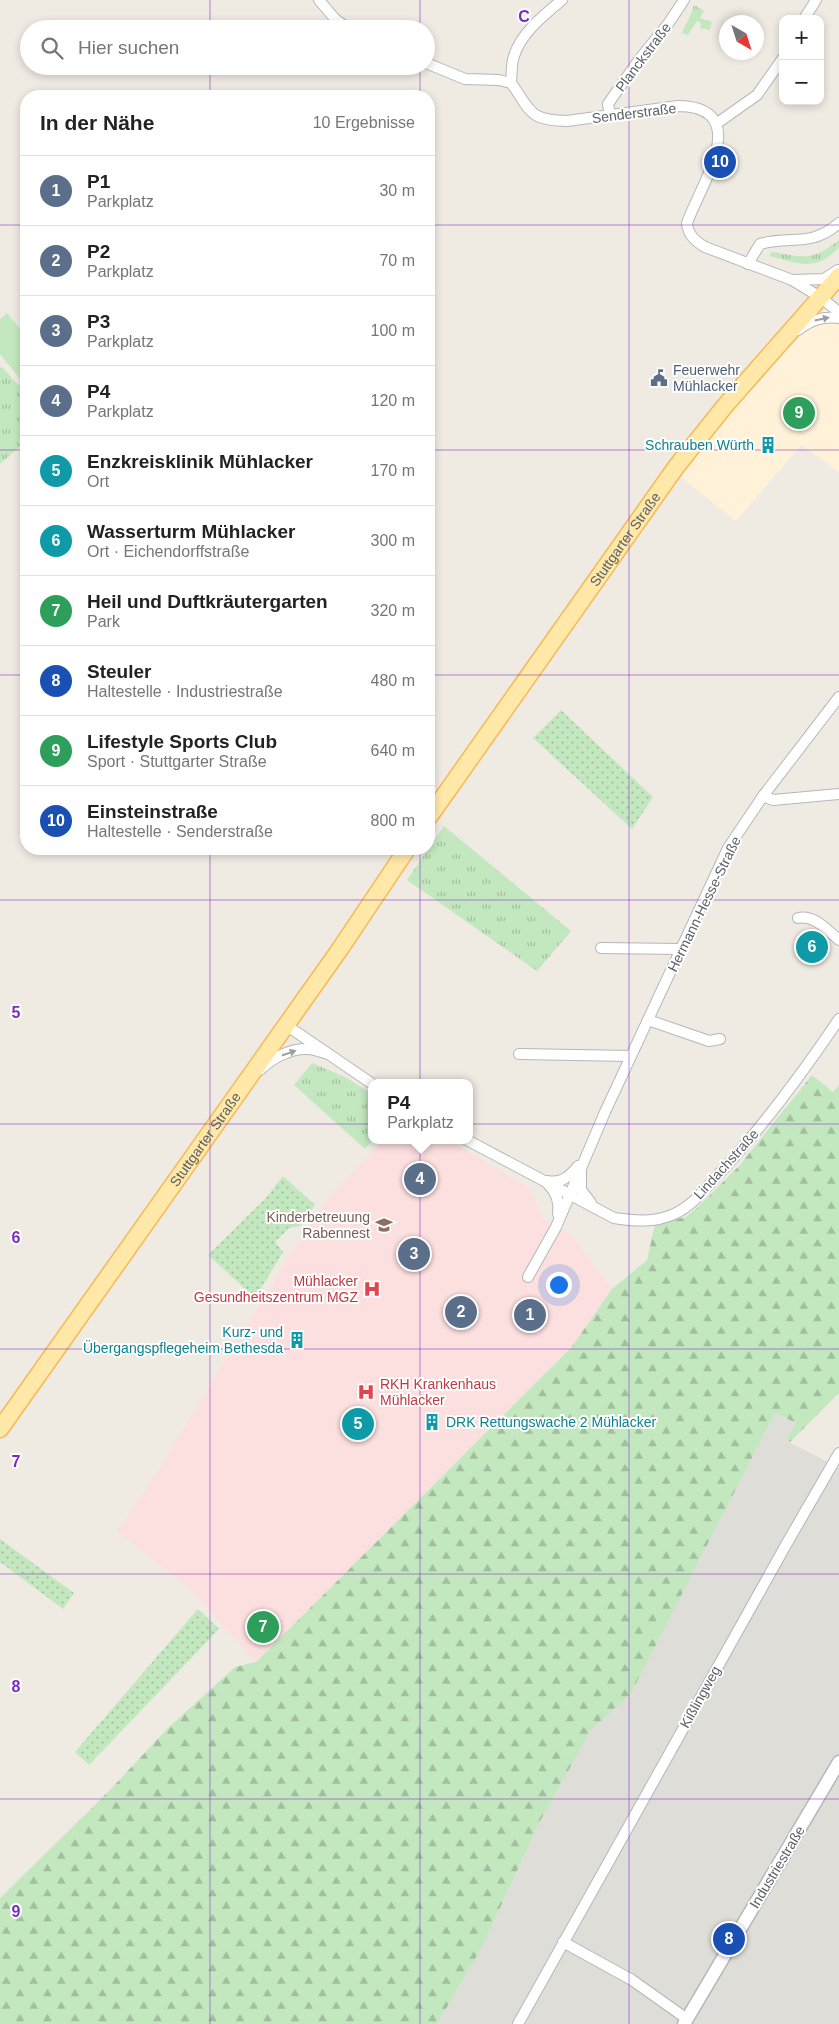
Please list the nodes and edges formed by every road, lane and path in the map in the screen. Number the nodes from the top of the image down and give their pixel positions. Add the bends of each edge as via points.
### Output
1 (319, 0) edge
2 (562, 0) edge
3 (684, 0) edge
4 (816, 0) edge
5 (807, 15) edge
6 (335, 20) edge
7 (782, 60) edge
8 (435, 67) edge
9 (511, 83) junction
10 (610, 115) junction
11 (716, 124) junction
12 (839, 224) edge
13 (748, 264) junction
14 (839, 270) edge
15 (839, 276) edge
16 (792, 280) junction
17 (820, 297) junction
18 (839, 312) edge
19 (839, 318) edge
20 (778, 346) junction
21 (839, 697) edge
22 (839, 794) edge
23 (763, 796) junction
24 (435, 809) edge
25 (403, 855) edge
26 (798, 918) dead end
27 (839, 940) edge
28 (601, 948) dead end
29 (681, 949) junction
30 (839, 1018) edge
31 (648, 1020) junction
32 (286, 1026) junction
33 (720, 1039) dead end
34 (328, 1054) junction
35 (519, 1054) dead end
36 (631, 1056) junction
37 (368, 1081) edge
38 (238, 1092) junction
39 (473, 1143) edge
40 (586, 1155) junction
41 (544, 1181) junction
42 (569, 1194) junction
43 (600, 1210) junction
44 (556, 1227) junction
45 (528, 1277) dead end
46 (0, 1429) edge
47 (839, 1453) edge
48 (839, 1762) edge
49 (563, 1942) junction
50 (686, 2021) edge
51 (518, 2024) edge

1 - 6 street
2 - 9 street via 536,22 524,38 514,56
3 - 10 street, Planckstraße via 608,104
4 - 5 street
7 - 11 street via 757,95
8 - 9 street via 465,79
9 - 10 street, Senderstraße via 525,107 542,118 567,121
10 - 11 street, Senderstraße via 687,106 702,110
11 - 13 street via 718,148 687,223 688,228 696,241 705,247
12 - 13 street via 820,236 760,244
13 - 16 street
14 - 16 street via 824,279
15 - 17 main road, Stuttgarter Straße
16 - 17 street
17 - 18 street
17 - 20 main road, Stuttgarter Straße
20 -> 19 street via 815,320
20 - 24 main road, Stuttgarter Straße via 676,467
21 - 23 street, Hermann-Hesse-Straße
22 - 23 street via 773,800
23 - 29 street, Hermann-Hesse-Straße via 728,848
25 - 32 main road, Stuttgarter Straße
26 - 27 street via 812,919
28 - 29 street
29 - 31 street, Hermann-Hesse-Straße
30 - 43 street, Lindachstraße via 793,1085 746,1143 686,1208 666,1218 644,1220 614,1218
31 - 33 street via 709,1041
31 - 36 street, Hermann-Hesse-Straße
32 - 34 street
32 - 38 main road, Stuttgarter Straße
34 - 37 street
38 -> 34 street via 262,1067 288,1052 308,1049
35 - 36 street
36 - 40 street, Hermann-Hesse-Straße
38 - 46 main road, Stuttgarter Straße
39 - 41 street, Hermann-Hesse-Straße
40 - 41 street, Hermann-Hesse-Straße via 571,1175 552,1182
40 - 42 street, Hermann-Hesse-Straße
40 - 43 street via 581,1190
41 - 42 street, Hermann-Hesse-Straße
41 - 44 street, Hermann-Hesse-Straße via 555,1192 558,1201
42 - 43 street, Lindachstraße
42 - 44 street, Hermann-Hesse-Straße
43 - 44 street via 572,1207
44 - 45 street, Hermann-Hesse-Straße
47 - 49 street, Kißlingweg
48 - 50 street, Industriestraße
49 - 50 street via 632,1980
49 - 51 street, Kißlingweg

